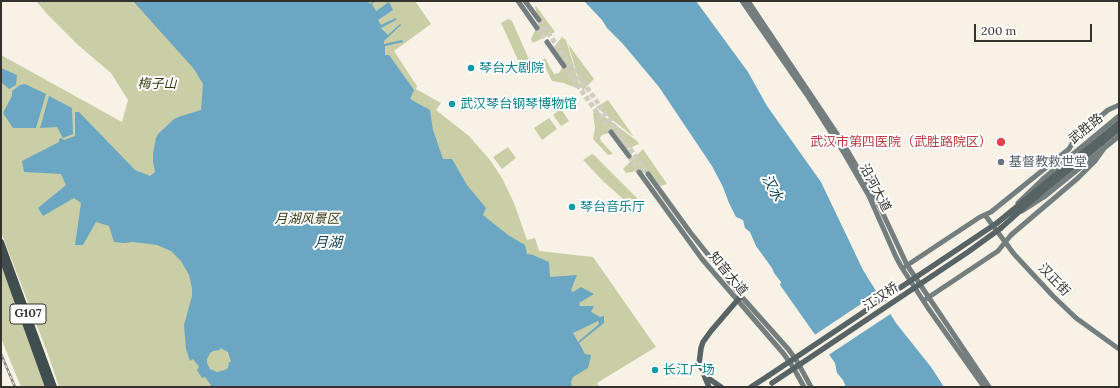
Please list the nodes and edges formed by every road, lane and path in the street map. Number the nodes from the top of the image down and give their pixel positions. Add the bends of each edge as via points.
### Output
1 (518, 1) edge
2 (525, 1) edge
3 (742, 1) edge
4 (748, 1) edge
5 (539, 20) tunnel mouth
6 (537, 28) tunnel mouth
7 (547, 42) tunnel mouth
8 (564, 66) tunnel mouth
9 (1119, 105) edge
10 (1119, 116) edge
11 (1119, 123) edge
12 (1119, 129) edge
13 (611, 132) tunnel mouth
14 (1119, 136) edge
15 (1105, 147) junction
16 (1069, 149) junction
17 (629, 156) tunnel mouth
18 (1060, 164) junction
19 (639, 172) tunnel mouth
20 (648, 174) tunnel mouth
21 (1030, 199) junction
22 (1011, 211) junction
23 (985, 214) junction
24 (1015, 216) junction
25 (997, 223) joint
26 (1001, 228) joint
27 (1, 242) edge
28 (1005, 243) junction
29 (1, 256) edge
30 (905, 266) junction
31 (742, 296) junction
32 (926, 299) junction
33 (737, 301) junction
34 (1119, 349) edge
35 (700, 364) junction
36 (48, 387) edge
37 (54, 387) edge
38 (710, 387) edge
39 (721, 387) edge
40 (751, 387) edge
41 (767, 387) edge
42 (804, 387) edge
43 (811, 387) edge
44 (984, 387) edge
45 (989, 387) edge

1 - 6 main road
2 - 5 main road
3 - 30 main road, 沿河大道 via 844,153 869,196 896,257
4 - 30 main road, 沿河大道 via 859,170 885,216
7 - 8 main road
9 - 16 main road via 1108,110 1076,137
10 - 18 main road, 武胜路
11 - 21 main road
12 - 21 main road
13 - 17 main road
14 - 15 main road, 武胜路
15 - 24 main road, 武胜路 via 1044,197
15 - 28 main road via 1096,161
16 - 18 main road
16 - 23 main road via 991,212
18 - 22 main road, 武胜路
19 - 33 main road, 知音大道 via 702,259
20 - 31 main road, 知音大道 via 690,232
21 - 22 main road
21 - 24 main road
22 - 25 main road, 武胜路
23 - 28 main road, 汉正街
23 - 30 main road
24 - 26 main road, 武胜路
25 - 40 main road, 江汉桥, bridge
26 - 41 main road, 江汉桥, bridge
27 - 37 highway, G107
28 - 32 main road via 998,251
28 - 34 main road, 汉正街 via 1076,318
29 - 36 highway, G107
30 - 32 main road, 沿河大道
31 - 33 main road
31 - 43 main road, 知音大道 via 789,350
32 - 44 main road, 沿河大道
32 - 45 main road, 沿河大道
33 - 35 main road via 703,342
33 - 42 main road, 知音大道 via 783,353
35 - 38 main road, bridge
35 - 39 main road, bridge via 708,378

